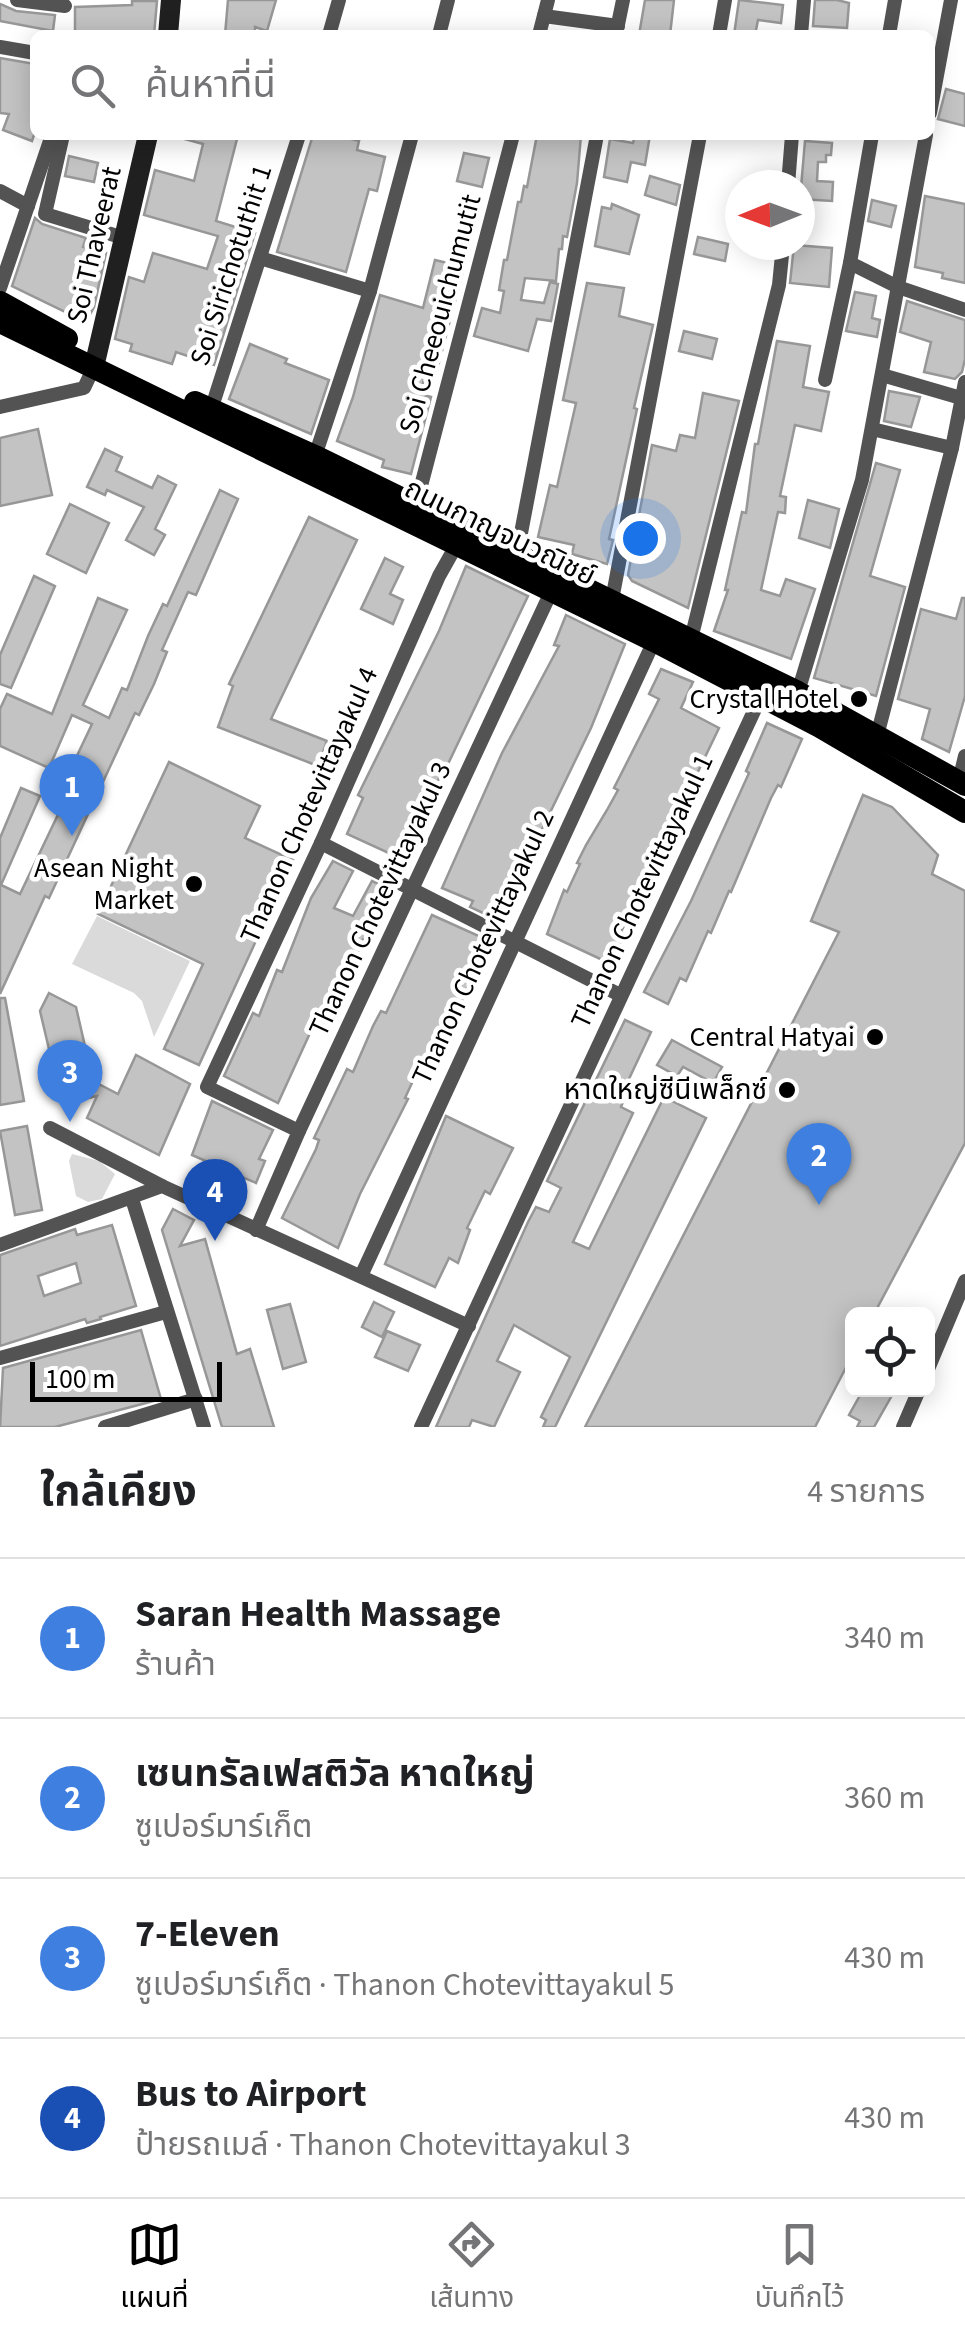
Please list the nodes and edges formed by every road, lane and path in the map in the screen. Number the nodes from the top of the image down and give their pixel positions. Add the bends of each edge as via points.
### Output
1 (18, 0) edge
2 (171, 0) edge
3 (339, 0) edge
4 (448, 0) edge
5 (548, 0) edge
6 (623, 0) edge
7 (725, 0) edge
8 (804, 0) edge
9 (895, 0) edge
10 (951, 0) edge
11 (65, 6) dead end
12 (544, 16) junction
13 (168, 30) edge
14 (330, 30) edge
15 (440, 30) edge
16 (540, 30) edge
17 (617, 30) edge
18 (719, 30) edge
19 (801, 30) edge
20 (890, 30) edge
21 (0, 48) edge
22 (30, 53) edge
23 (935, 85) edge
24 (50, 140) edge
25 (61, 140) edge
26 (147, 140) edge
27 (297, 140) edge
28 (411, 140) edge
29 (512, 140) edge
30 (596, 140) edge
31 (699, 140) edge
32 (792, 140) edge
33 (871, 140) edge
34 (925, 140) edge
35 (789, 170) edge
36 (0, 191) edge
37 (28, 206) junction
38 (124, 238) junction
39 (260, 258) junction
40 (781, 260) edge
41 (850, 263) junction
42 (898, 287) junction
43 (0, 288) edge
44 (370, 291) junction
45 (0, 302) edge
46 (965, 310) edge
47 (0, 322) edge
48 (96, 361) junction
49 (882, 375) junction
50 (825, 380) dead end
51 (965, 382) edge
52 (962, 398) junction
53 (0, 407) edge
54 (211, 410) junction
55 (872, 429) junction
56 (952, 448) junction
57 (315, 456) junction
58 (416, 505) junction
59 (456, 544) junction
60 (518, 554) junction
61 (555, 582) junction
62 (612, 600) junction
63 (658, 633) junction
64 (691, 639) junction
65 (798, 692) junction
66 (761, 696) junction
67 (878, 736) junction
68 (965, 756) edge
69 (962, 783) edge
70 (965, 812) edge
71 (321, 843) junction
72 (413, 890) junction
73 (514, 939) junction
74 (620, 994) junction
75 (50, 1128) dead end
76 (299, 1132) junction
77 (162, 1186) junction
78 (132, 1199) junction
79 (256, 1230) junction
80 (0, 1245) edge
81 (361, 1276) junction
82 (964, 1285) edge
83 (166, 1312) junction
84 (470, 1326) junction
85 (935, 1353) edge
86 (0, 1358) edge
87 (916, 1397) edge
88 (196, 1400) junction
89 (105, 1427) edge
90 (204, 1427) edge
91 (421, 1427) edge
92 (903, 1427) edge

1 - 11 street
2 - 13 street
3 - 14 street
4 - 15 street
5 - 12 street
6 - 17 street
7 - 18 street
8 - 19 street
9 - 20 street
10 - 23 street
12 - 16 street
12 - 17 street
21 - 22 street
24 - 37 street
25 - 38 street via 45,214
26 - 38 street, Soi Thaveerat
27 - 39 street, Soi Sirichotuthit 1
28 - 44 street
29 - 58 street, Soi Cheeouichumutit
30 - 60 street
31 - 62 street
32 - 35 street
33 - 41 street
34 - 42 street
36 - 37 street
37 - 43 street
38 - 48 street, Soi Thaveerat
39 - 44 street
39 - 54 street, Soi Sirichotuthit 1
40 - 64 street
41 - 42 street
41 - 50 street
42 - 46 street
42 - 49 street
44 - 57 street
45 - 48 main road, ถนนกาญจนวณิชย์
47 - 48 main road, ถนนกาญจนวณิชย์
48 - 53 street via 84,388
48 - 54 main road, ถนนกาญจนวณิชย์
48 - 59 main road, ถนนกาญจนวณิชย์ via 279,461
49 - 52 street
49 - 55 street
51 - 52 street
52 - 56 street
54 - 57 main road, ถนนกาญจนวณิชย์
55 - 56 street
55 - 65 street
56 - 67 street
57 - 58 main road, ถนนกาญจนวณิชย์
58 - 60 main road, ถนนกาญจนวณิชย์
59 - 61 main road, ถนนกาญจนวณิชย์
59 - 71 street, Thanon Chotevittayakul 4
60 - 61 main road, ถนนกาญจนวณิชย์
61 - 62 main road, ถนนกาญจนวณิชย์
61 - 63 main road, ถนนกาญจนวณิชย์
61 - 72 street, Thanon Chotevittayakul 3
62 - 63 main road, ถนนกาญจนวณิชย์
63 - 64 main road, ถนนกาญจนวณิชย์
63 - 66 main road, ถนนกาญจนวณิชย์
63 - 73 street, Thanon Chotevittayakul 2
64 - 65 main road, ถนนกาญจนวณิชย์
65 - 67 main road, ถนนกาญจนวณิชย์
66 - 70 main road, ถนนกาญจนวณิชย์
66 - 74 street, Thanon Chotevittayakul 1
67 - 69 main road, ถนนกาญจนวณิชย์
68 - 69 street
71 - 72 street
71 - 76 street, Thanon Chotevittayakul 4 via 207,1087
72 - 73 street
72 - 76 street, Thanon Chotevittayakul 3
73 - 74 street
73 - 81 street, Thanon Chotevittayakul 2
74 - 84 street, Thanon Chotevittayakul 1
75 - 77 street
76 - 79 street, Thanon Chotevittayakul 3
77 - 78 street
77 - 79 street
78 - 80 street
78 - 83 street
79 - 81 street
81 - 84 street
82 - 85 street
83 - 86 street
83 - 88 street
84 - 91 street, Thanon Chotevittayakul 1
87 - 92 street
88 - 89 street
88 - 90 street

